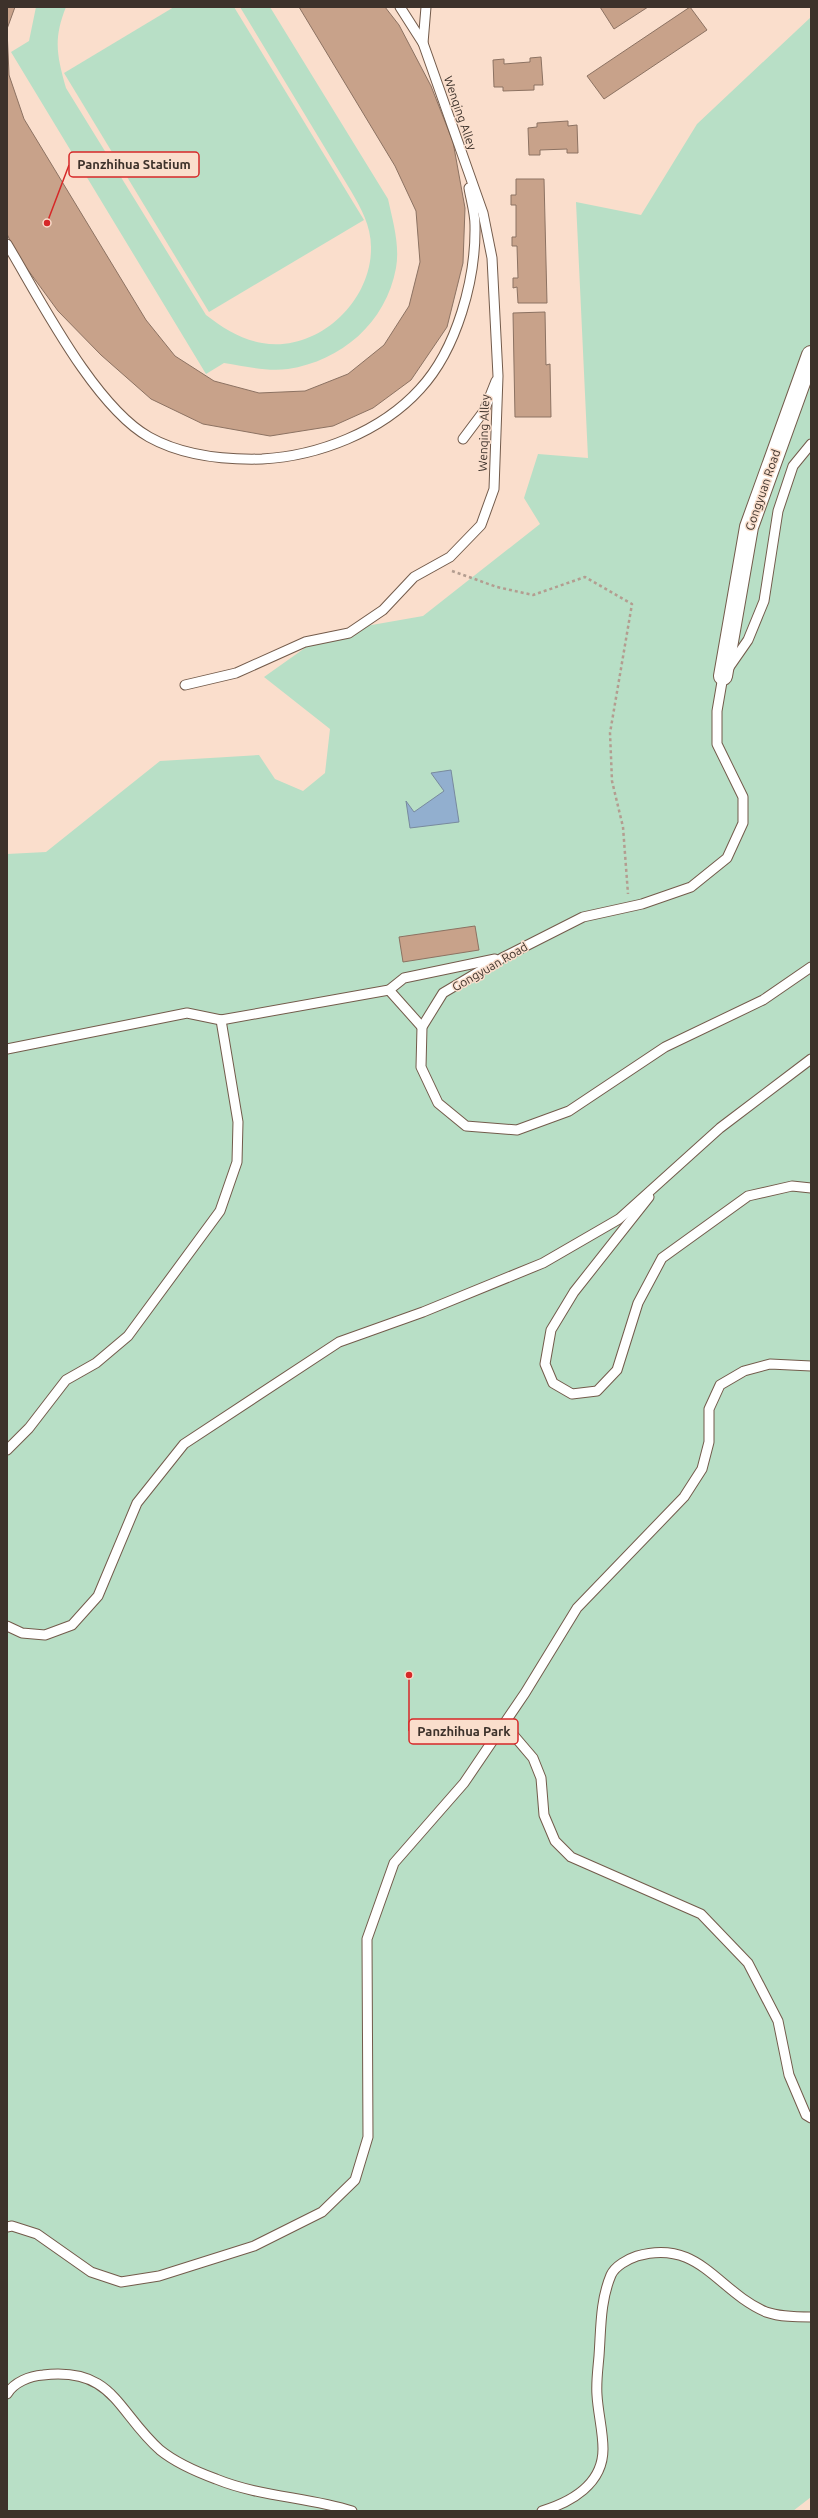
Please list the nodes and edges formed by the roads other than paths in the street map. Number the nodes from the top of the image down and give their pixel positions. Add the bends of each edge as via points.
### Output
1 (400, 7) edge
2 (426, 7) edge
3 (423, 44) junction
4 (466, 170) junction
5 (7, 244) edge
6 (811, 355) edge
7 (498, 376) junction
8 (463, 439) dead end
9 (811, 444) edge
10 (723, 676) junction
11 (185, 685) dead end
12 (502, 958) junction
13 (811, 967) edge
14 (389, 990) junction
15 (221, 1020) junction
16 (422, 1027) junction
17 (7, 1049) edge
18 (811, 1059) edge
19 (666, 1176) junction
20 (811, 1188) edge
21 (811, 1366) edge
22 (7, 1450) edge
23 (7, 1626) edge
24 (504, 1724) junction
25 (811, 2118) edge
26 (7, 2228) edge
27 (811, 2317) edge
28 (7, 2394) edge
29 (352, 2511) edge
30 (542, 2511) edge

1 - 3 lane
2 - 3 lane, Wenqing Alley
3 - 4 lane, Wenqing Alley
4 - 5 lane via 475,224 469,285 451,344 420,389 379,423 332,446 287,458 236,460 192,454 148,436 116,410 86,372
4 - 7 lane, Wenqing Alley via 483,213 492,258
6 - 10 street, Gongyuan Road via 749,527
7 - 8 lane via 484,411
7 - 11 lane, Wenqing Alley via 494,489 481,524 450,557 414,578 383,610 349,633 304,642 236,673
9 - 10 lane, Gongyuan Road via 793,466 778,511 764,601 748,640
10 - 12 lane, Gongyuan Road via 717,711 717,744 742,797 743,823 727,858 691,887 629,907 583,917
12 - 14 lane via 404,978
12 - 16 lane, Gongyuan Road via 443,994
13 - 16 lane via 763,1000 665,1047 569,1111 517,1130 466,1126 438,1103 421,1067
14 - 15 lane
14 - 16 lane
15 - 17 lane via 186,1013
15 - 22 lane via 238,1122 237,1162 220,1211 128,1336 96,1363 66,1380 29,1428
18 - 19 lane via 720,1128
19 - 20 lane via 574,1292 551,1330 545,1364 553,1383 572,1394 597,1391 617,1370 638,1303 662,1258 748,1196 792,1186
19 - 23 lane via 619,1219 543,1263 423,1312 339,1342 184,1444 137,1503 98,1596 72,1625 45,1635 22,1633
21 - 24 lane via 770,1364 744,1371 720,1385 709,1409 709,1442 702,1469 684,1497 577,1608
24 - 25 lane via 533,1758 541,1778 544,1815 555,1841 571,1857 700,1914 748,1963 778,2021 789,2075 806,2115
24 - 26 lane via 464,1782 394,1863 367,1939 368,2137 355,2180 322,2212 254,2246 159,2276 121,2282 91,2272 37,2234 12,2226
27 - 30 lane via 794,2318 767,2312 745,2300 698,2262 675,2252 651,2252 628,2259 612,2274 603,2297 596,2393 603,2450 599,2469 587,2488 565,2504
28 - 29 lane via 11,2388 32,2376 58,2373 83,2376 107,2388 142,2433 161,2451 187,2466 218,2480 251,2490

